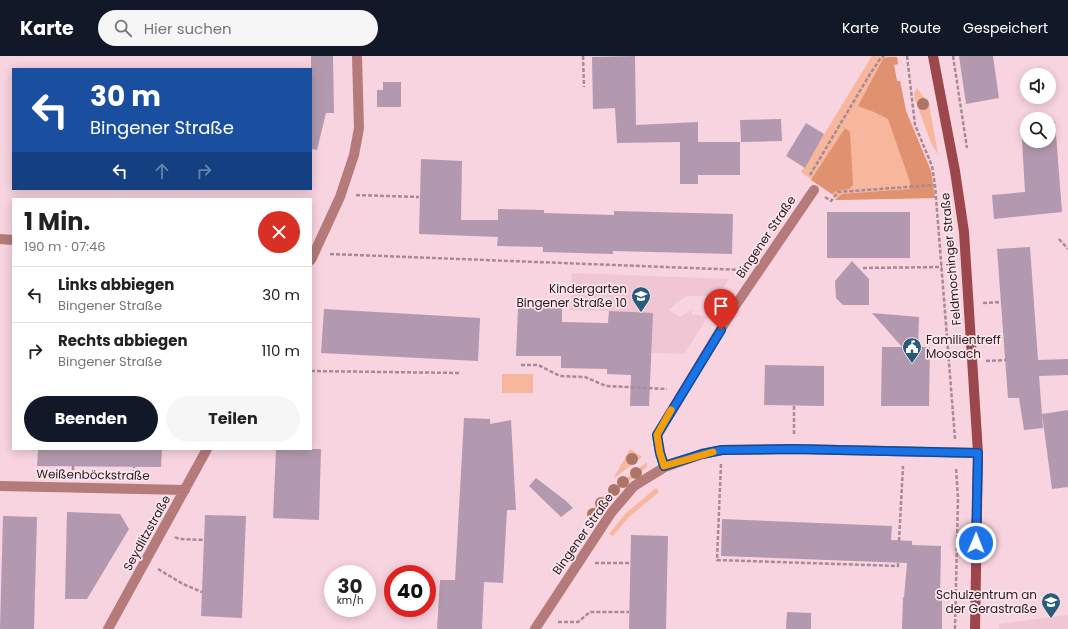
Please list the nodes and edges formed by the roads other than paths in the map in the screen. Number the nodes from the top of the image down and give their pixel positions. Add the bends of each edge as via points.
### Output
1 (357, 56) edge
2 (933, 56) edge
3 (814, 190) road end
4 (0, 239) edge
5 (12, 240) edge
6 (315, 242) edge
7 (313, 257) edge
8 (206, 450) edge
9 (978, 453) junction
10 (664, 466) junction
11 (0, 486) edge
12 (185, 490) junction
13 (538, 625) edge
14 (108, 629) edge
15 (975, 629) edge

1 - 6 street via 359,128 354,155 326,230
2 - 9 street, Feldmochinger Straße via 964,232
3 - 10 street, Bingener Straße via 683,390 657,435
4 - 5 street
6 - 7 street
8 - 12 street, Seydlitzstraße
9 - 10 street, Bingener Straße via 722,450
9 - 15 street, Feldmochinger Straße
10 - 13 street, Bingener Straße via 634,486 611,513
11 - 12 street, Weißenböckstraße
12 - 14 street, Seydlitzstraße

